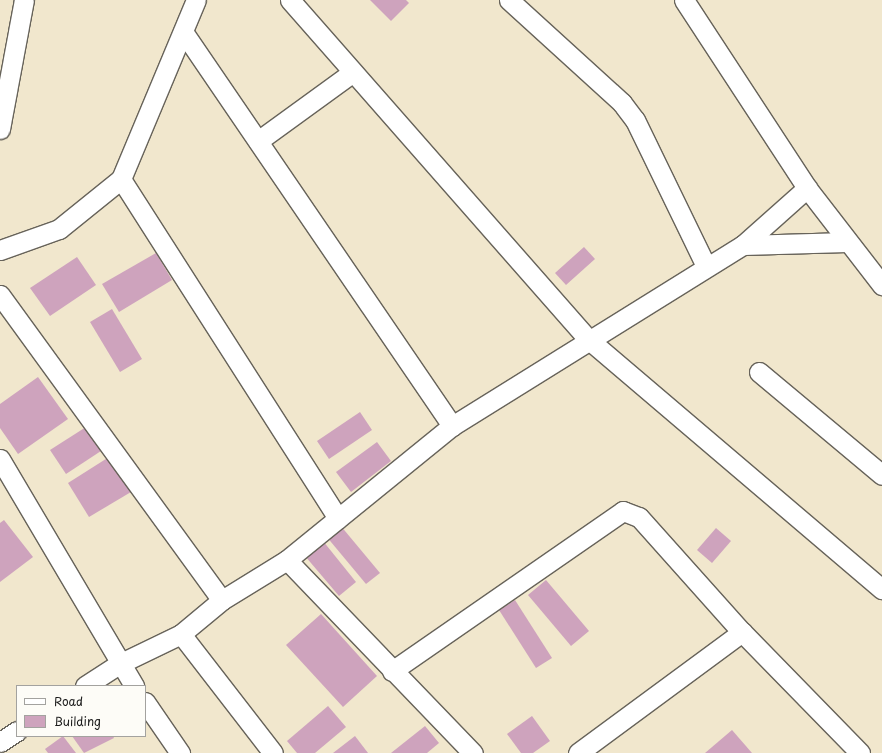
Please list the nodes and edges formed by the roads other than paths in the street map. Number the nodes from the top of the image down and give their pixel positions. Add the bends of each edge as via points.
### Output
1 (24, 0) edge
2 (196, 0) edge
3 (290, 0) edge
4 (509, 0) edge
5 (684, 0) edge
6 (184, 33) junction
7 (353, 72) junction
8 (0, 129) edge
9 (258, 141) junction
10 (121, 179) junction
11 (807, 188) junction
12 (847, 242) junction
13 (743, 245) junction
14 (0, 250) edge
15 (706, 266) junction
16 (882, 285) edge
17 (0, 294) edge
18 (588, 339) junction
19 (759, 372) dead end
20 (452, 426) junction
21 (0, 459) edge
22 (882, 475) edge
23 (338, 518) junction
24 (287, 560) junction
25 (882, 589) edge
26 (222, 600) junction
27 (742, 632) junction
28 (181, 634) junction
29 (119, 664) junction
30 (392, 671) junction
31 (87, 685) edge
32 (133, 685) edge
33 (146, 703) edge
34 (16, 731) edge
35 (0, 742) edge
36 (0, 748) edge
37 (3, 753) edge
38 (180, 753) edge
39 (273, 753) edge
40 (473, 753) edge
41 (578, 753) edge
42 (860, 753) edge

1 - 8 street
2 - 6 street
3 - 7 street
4 - 15 street via 626,108
5 - 11 street
6 - 9 street
6 - 10 street
7 - 9 street
7 - 18 street
9 - 20 street
10 - 14 street via 59,229
10 - 23 street
11 - 12 street
11 - 13 street
12 - 13 street
12 - 16 street
13 - 15 street
15 - 18 street
17 - 26 street
18 - 20 street
18 - 25 street
19 - 22 street
20 - 23 street
21 - 29 street
23 - 24 street
24 - 26 street
24 - 30 street
26 - 28 street
27 - 30 street via 639,517 618,511
27 - 41 street
27 - 42 street
28 - 29 street
28 - 39 street
29 - 31 street
29 - 32 street
30 - 40 street
33 - 38 street
34 - 35 street
36 - 37 street

